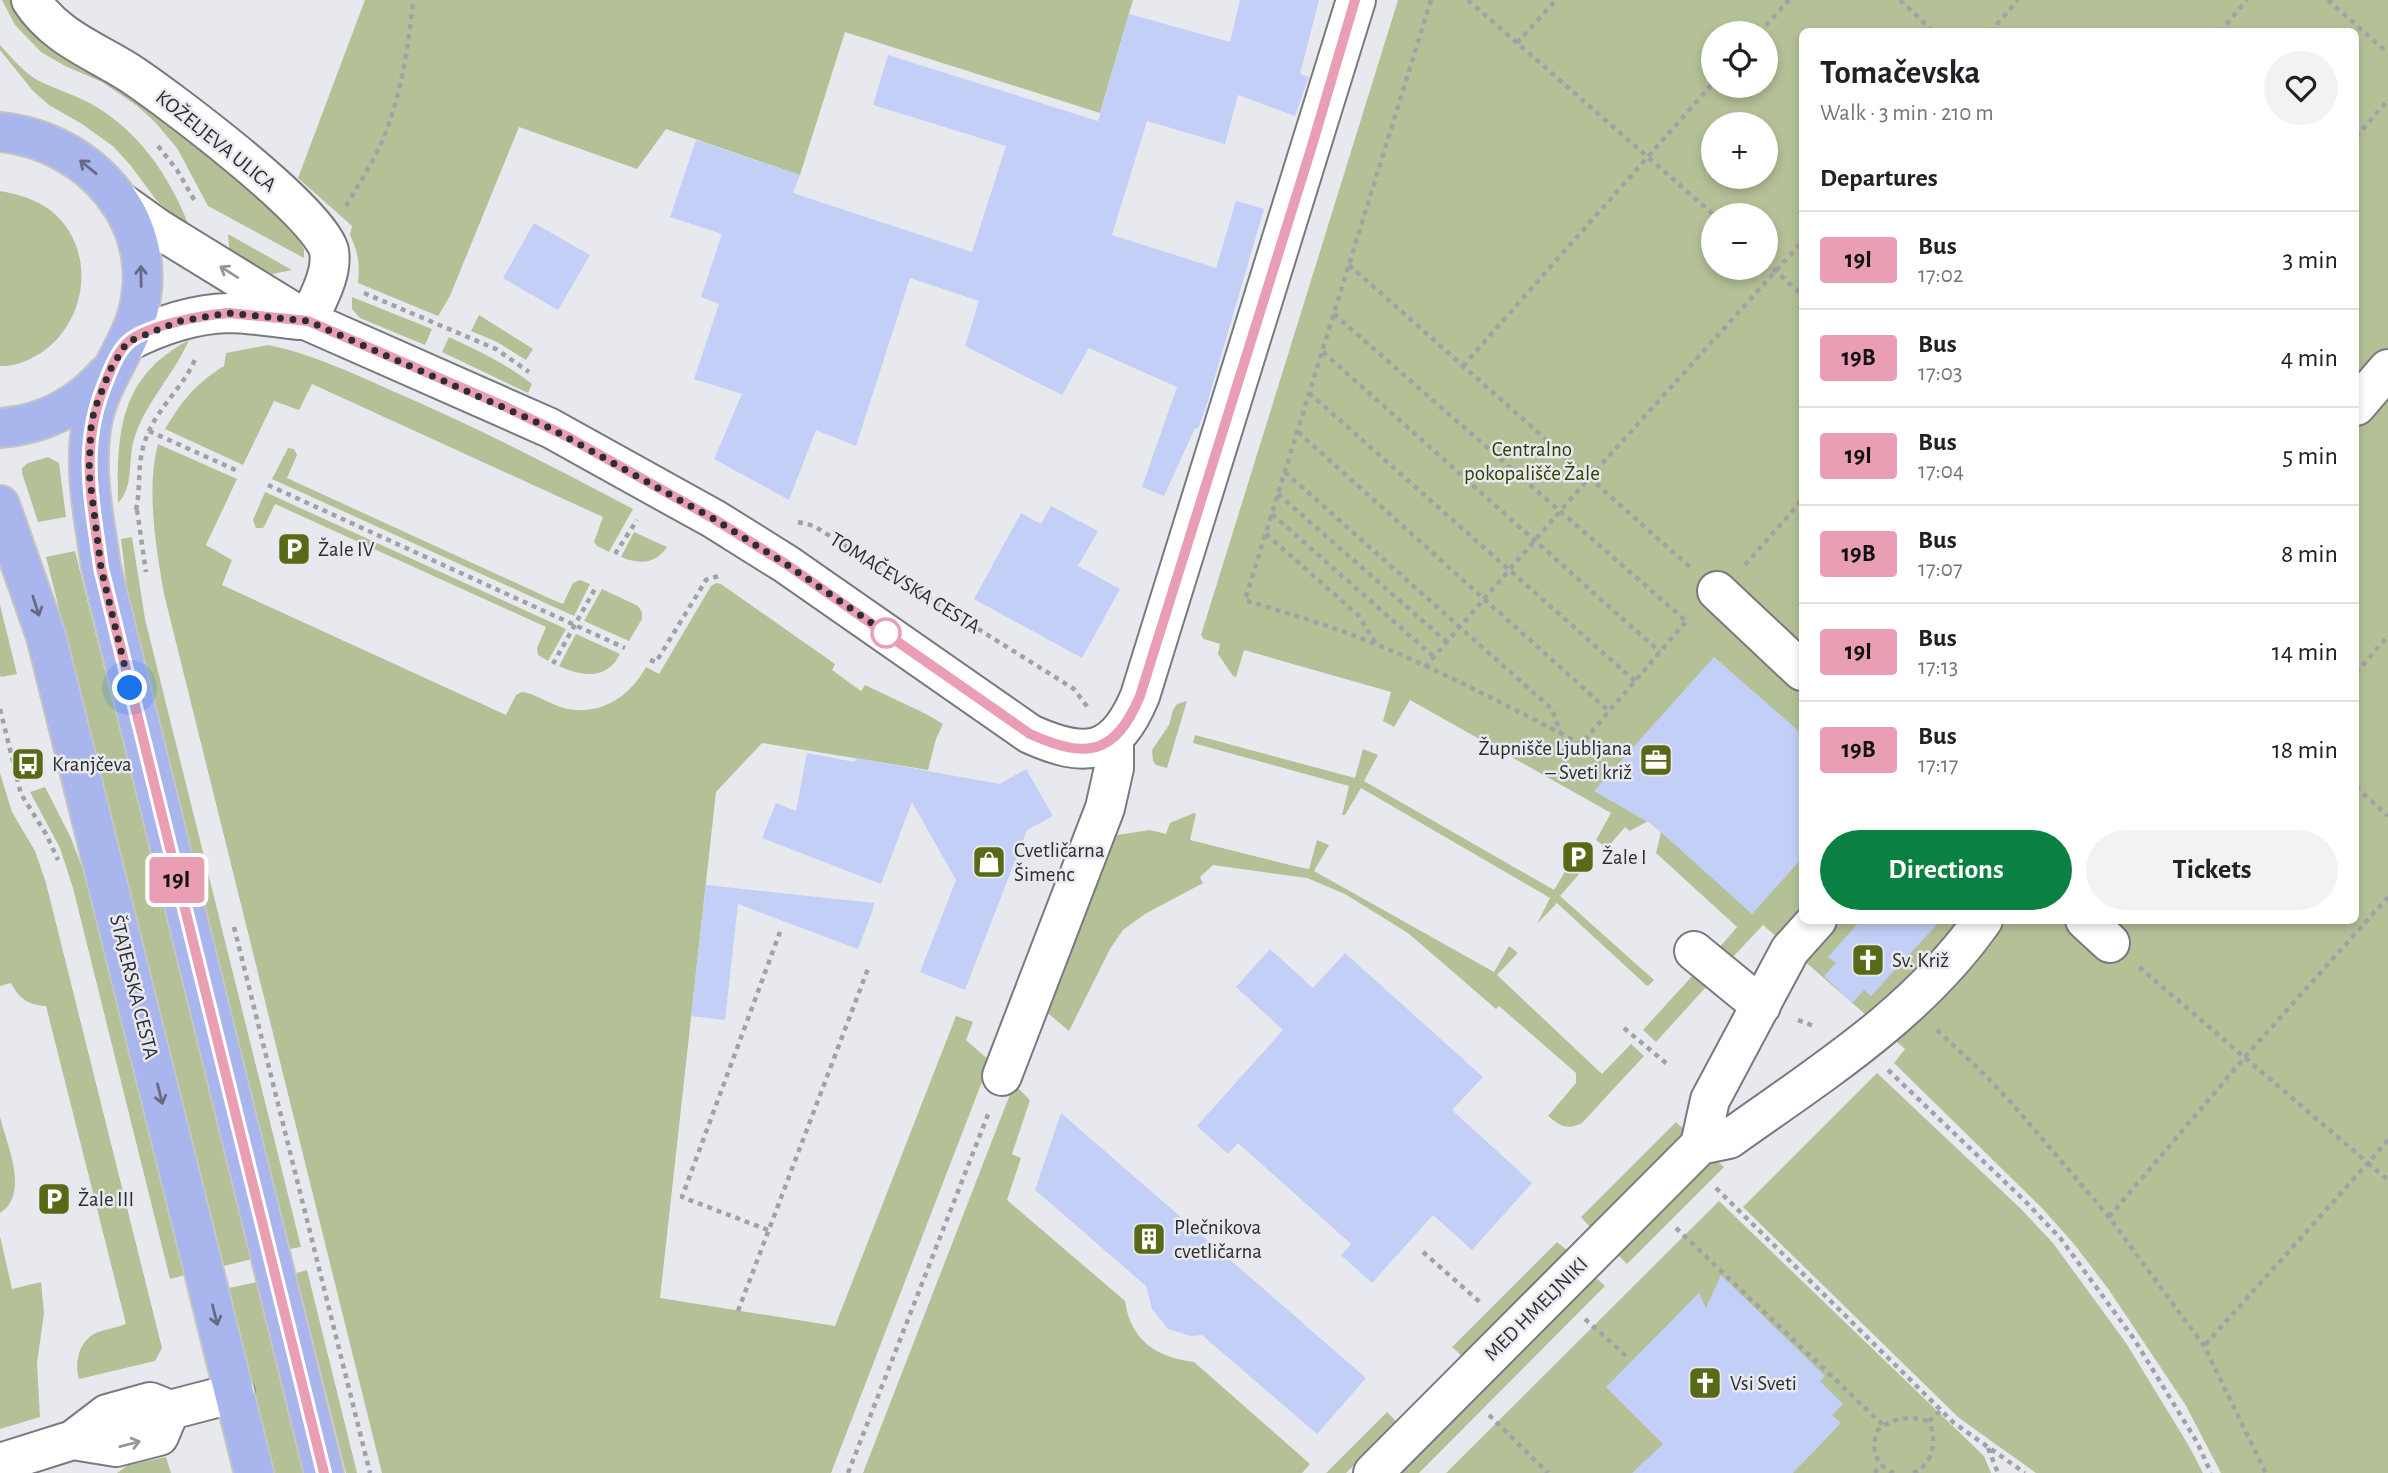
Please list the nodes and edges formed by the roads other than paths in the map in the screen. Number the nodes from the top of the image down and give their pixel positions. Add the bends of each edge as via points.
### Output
1 (31, 0) edge
2 (1356, 0) edge
3 (0, 101) edge
4 (0, 131) edge
5 (49, 143) junction
6 (119, 201) junction
7 (308, 321) junction
8 (119, 356) junction
9 (2388, 369) edge
10 (2359, 403) edge
11 (0, 428) edge
12 (0, 505) edge
13 (1717, 591) road end
14 (1799, 668) edge
15 (1114, 740) junction
16 (1813, 924) edge
17 (1980, 924) edge
18 (1694, 951) dead end
19 (1760, 1006) junction
20 (1002, 1076) road end
21 (1700, 1145) junction
22 (235, 1393) junction
23 (0, 1463) edge
24 (254, 1473) edge
25 (324, 1473) edge
26 (1373, 1473) edge

1 - 7 street, KOŽELJEVA ULICA via 59,32 157,92 302,213 324,239 330,262
2 - 15 street via 1140,696
3 - 5 main road
4 - 5 main road
6 -> 5 main road via 92,169
7 -> 6 street
8 -> 6 main road via 138,311 141,271 134,233
7 - 8 street via 216,314 180,321
7 - 15 street via 516,411 656,486 786,564 1030,734 1075,748
8 - 11 main road via 77,402 35,422
8 - 25 main road via 94,411 89,448 101,568
9 - 10 street
12 -> 22 main road, ŠTAJERSKA CESTA via 46,636
13 - 14 street
15 - 20 street via 1114,768 1105,808
16 - 19 street via 1790,950
17 - 21 street, MED HMELJNIKI via 1909,1006 1862,1044 1729,1139
18 - 19 street
19 - 21 street via 1710,1100
21 - 26 street, MED HMELJNIKI
22 - 23 street via 170,1410 150,1402 107,1413 73,1440
22 - 24 main road, ŠTAJERSKA CESTA

